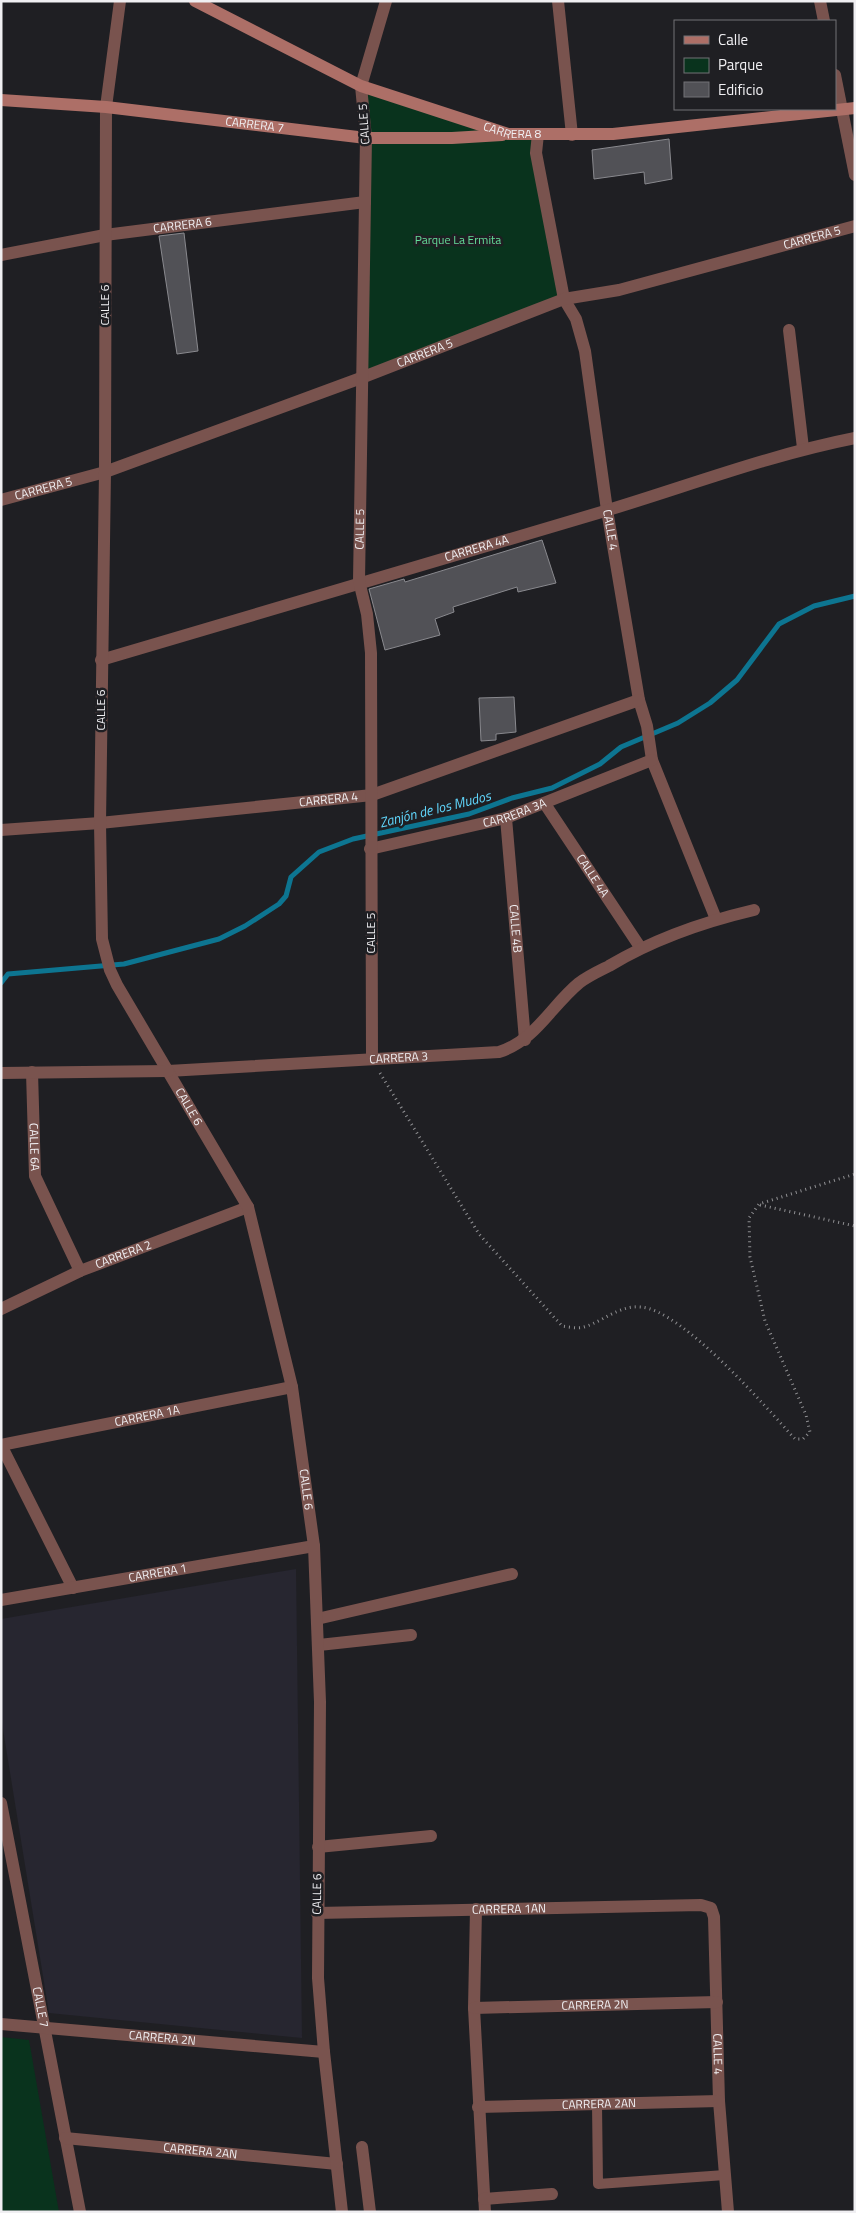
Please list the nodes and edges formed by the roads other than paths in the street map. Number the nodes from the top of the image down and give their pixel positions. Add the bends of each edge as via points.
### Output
1 (120, 1) edge
2 (195, 1) edge
3 (558, 1) edge
4 (820, 1) edge
5 (385, 6) edge
6 (824, 20) edge
7 (836, 78) edge
8 (361, 86) junction
9 (1, 100) edge
10 (106, 107) junction
11 (848, 109) edge
12 (508, 134) junction
13 (538, 134) junction
14 (572, 135) junction
15 (366, 138) junction
16 (855, 175) edge
17 (365, 202) junction
18 (855, 226) edge
19 (105, 234) junction
20 (1, 255) edge
21 (564, 299) junction
22 (789, 330) dead end
23 (362, 378) junction
24 (855, 438) edge
25 (803, 448) junction
26 (105, 472) junction
27 (1, 500) edge
28 (607, 510) junction
29 (359, 581) junction
30 (101, 660) junction
31 (639, 700) junction
32 (651, 755) junction
33 (372, 795) junction
34 (545, 804) junction
35 (506, 818) junction
36 (100, 823) junction
37 (1, 830) edge
38 (370, 846) junction
39 (754, 910) dead end
40 (716, 919) junction
41 (640, 947) junction
42 (525, 1040) junction
43 (372, 1060) junction
44 (168, 1071) junction
45 (32, 1072) junction
46 (1, 1073) edge
47 (248, 1207) junction
48 (80, 1271) junction
49 (1, 1309) edge
50 (292, 1387) junction
51 (1, 1445) edge
52 (314, 1546) junction
53 (512, 1574) dead end
54 (72, 1588) junction
55 (1, 1600) edge
56 (317, 1619) junction
57 (411, 1634) dead end
58 (319, 1645) junction
59 (1, 1803) edge
60 (431, 1836) dead end
61 (318, 1847) junction
62 (701, 1905) joint
63 (476, 1909) junction
64 (317, 1913) junction
65 (717, 2002) junction
66 (474, 2008) junction
67 (1, 2024) edge
68 (43, 2027) junction
69 (324, 2052) junction
70 (719, 2101) junction
71 (597, 2104) junction
72 (478, 2107) junction
73 (66, 2138) junction
74 (362, 2147) dead end
75 (337, 2164) junction
76 (725, 2175) junction
77 (552, 2194) dead end
78 (485, 2205) edge
79 (80, 2212) edge
80 (342, 2212) edge
81 (370, 2212) edge
82 (728, 2212) edge

1 - 10 street, CALLE 6
2 - 8 main road, CARRERA 8
3 - 14 street
4 - 6 street
5 - 8 street, CALLE 5
7 - 11 street
8 - 12 main road, CARRERA 8
8 - 15 street, CALLE 5
9 - 10 main road, CARRERA 7
10 - 15 main road, CARRERA 7
10 - 19 street, CALLE 6
11 - 14 main road, CARRERA 8 via 704,126
11 - 16 street
12 - 13 main road, CARRERA 8
12 - 15 main road, CARRERA 7
13 - 14 main road, CARRERA 8
13 - 21 street, CALLE 4 via 536,153
15 - 17 street, CALLE 5
17 - 19 street, CARRERA 6
17 - 23 street, CALLE 5
18 - 21 street, CARRERA 5 via 619,290
19 - 20 street, CARRERA 6
19 - 26 street, CALLE 6
21 - 23 street, CARRERA 5
21 - 28 street, CALLE 4 via 576,320 585,351
22 - 25 street
23 - 26 street, CARRERA 5
23 - 29 street, CALLE 5
24 - 25 street, CARRERA 4A
25 - 28 street, CARRERA 4A
26 - 27 street, CARRERA 5
26 - 30 street, CALLE 6
28 - 29 street, CARRERA 4A
28 - 31 street, CALLE 4
29 - 30 street, CARRERA 4A
29 - 33 street, CALLE 5 via 371,652
30 - 36 street, CALLE 6
31 - 32 street, CALLE 4
31 - 33 street, CARRERA 4
32 - 34 street, CARRERA 3A
32 - 40 street, CALLE 4
33 - 36 street, CARRERA 4
33 - 38 street, CALLE 5
34 - 35 street, CARRERA 3A
34 - 41 street, CALLE 4A
35 - 38 street, CARRERA 3A
35 - 42 street, CALLE 4B
36 - 37 street, CARRERA 4
36 - 44 street, CALLE 6 via 105,956
38 - 43 street, CALLE 5
39 - 40 street, CARRERA 3
40 - 41 street, CARRERA 3
41 - 42 street, CARRERA 3 via 581,982
42 - 43 street, CARRERA 3 via 499,1052
43 - 44 street, CARRERA 3
44 - 45 street, CARRERA 3
44 - 47 street, CALLE 6
45 - 46 street, CARRERA 3
45 - 48 street, CALLE 6A via 35,1176
47 - 48 street, CARRERA 2
47 - 50 street, CALLE 6
48 - 49 street, CARRERA 2
50 - 51 street, CARRERA 1A
50 - 52 street, CALLE 6
51 - 54 street
52 - 54 street, CARRERA 1
52 - 56 street, CALLE 6
53 - 56 street
54 - 55 street, CARRERA 1
56 - 58 street, CALLE 6
57 - 58 street
58 - 61 street, CALLE 6
59 - 68 street, CALLE 7
60 - 61 street
61 - 64 street, CALLE 6
62 - 63 street, CARRERA 1AN
62 - 65 street, CALLE 4 via 711,1908 714,1918
63 - 64 street, CARRERA 1AN
63 - 66 street
64 - 69 street, CALLE 6
65 - 66 street, CARRERA 2N
65 - 70 street, CALLE 4
66 - 72 street
67 - 68 street, CARRERA 2N
68 - 69 street, CARRERA 2N
68 - 73 street, CALLE 7
69 - 75 street, CALLE 6
70 - 71 street, CARRERA 2AN
70 - 76 street, CALLE 4
71 - 72 street, CARRERA 2AN
71 - 76 street via 598,2184
72 - 78 street
73 - 75 street, CARRERA 2AN
73 - 79 street, CALLE 7
74 - 81 street
75 - 80 street, CALLE 6
76 - 82 street, CALLE 4
77 - 78 street

